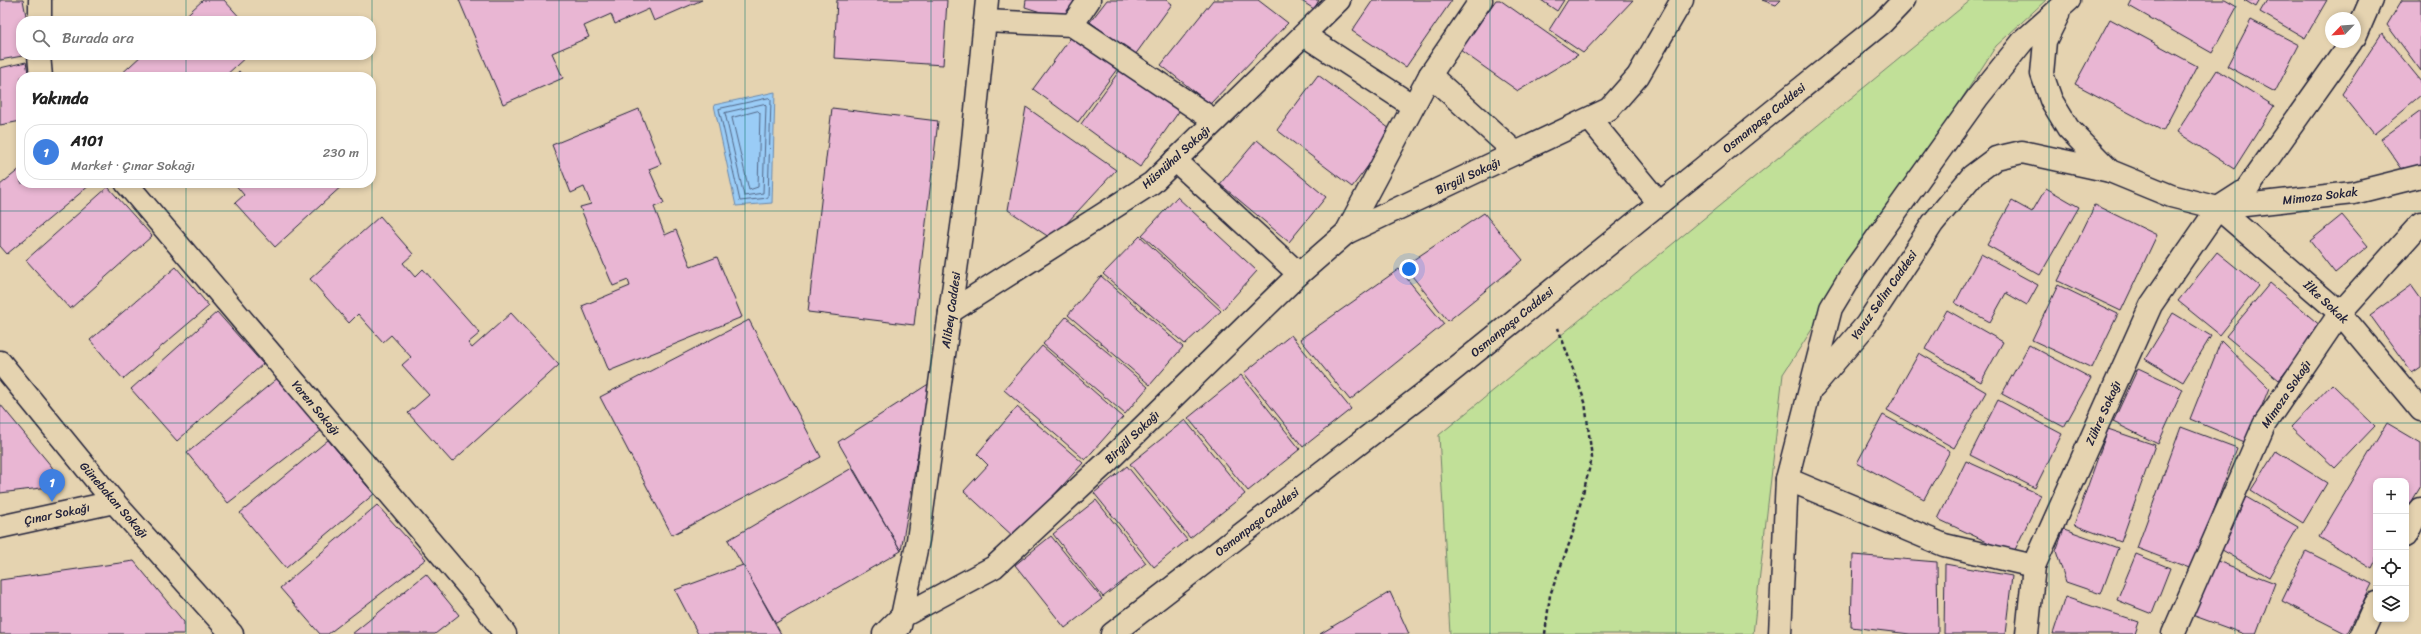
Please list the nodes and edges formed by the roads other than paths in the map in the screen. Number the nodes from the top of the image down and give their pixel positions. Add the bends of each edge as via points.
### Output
1 (40, 0) edge
2 (1089, 0) edge
3 (1339, 0) edge
4 (1481, 0) edge
5 (1682, 0) edge
6 (1904, 0) edge
7 (2371, 0) edge
8 (2066, 3) edge
9 (986, 10) edge
10 (40, 16) edge
11 (2361, 22) edge
12 (1072, 25) junction
13 (1304, 35) junction
14 (2347, 48) edge
15 (39, 60) edge
16 (41, 72) edge
17 (1430, 75) junction
18 (1414, 106) junction
19 (1590, 119) junction
20 (1216, 121) junction
21 (1516, 153) junction
22 (1175, 160) junction
23 (2110, 171) junction
24 (2421, 176) edge
25 (130, 188) edge
26 (1659, 204) junction
27 (2218, 208) junction
28 (2421, 223) edge
29 (1346, 232) junction
30 (1299, 274) junction
31 (950, 312) junction
32 (2340, 313) junction
33 (0, 362) edge
34 (1812, 388) junction
35 (2421, 410) edge
36 (1787, 479) junction
37 (114, 502) junction
38 (2421, 509) edge
39 (0, 527) edge
40 (2409, 530) edge
41 (2034, 566) junction
42 (2373, 610) edge
43 (900, 626) edge
44 (232, 634) edge
45 (505, 634) edge
46 (884, 634) edge
47 (1112, 634) edge
48 (1780, 634) edge
49 (2027, 634) edge
50 (2173, 634) edge
51 (2362, 634) edge

1 - 10 street
2 - 12 street
3 - 13 street, Hüsnühal Sokağı
4 - 17 street, Birgül Sokağı
5 - 19 street, Birgül Sokağı via 1638,76 1609,109
6 - 26 street, Osmanpaşa Caddesi via 1875,28
7 - 11 street
8 - 23 street via 2045,41 2042,74 2051,100 2068,128
8 - 34 street via 2023,41 1978,97 1854,270 1831,308
9 - 12 street
9 - 31 street, Alibey Caddesi via 970,170
12 - 20 street
13 - 18 street
13 - 20 street, Hüsnühal Sokağı
14 - 27 street via 2246,190
15 - 16 street
17 - 18 street, Birgül Sokağı
17 - 21 street
18 - 29 street, Birgül Sokağı
19 - 21 street, Birgül Sokağı
19 - 26 street
20 - 22 street, Hüsnühal Sokağı
21 - 29 street, Birgül Sokağı
22 - 30 street
22 - 31 street, Hüsnühal Sokağı via 1152,183
23 - 27 street via 2171,196
23 - 34 street, Yavuz Selim Caddesi via 2022,152 1996,158 1972,176 1933,223 1866,325
24 - 27 street, Mimoza Sokak via 2353,193
25 - 45 street, Yaren Sokağı via 480,600
26 - 47 street, Osmanpaşa Caddesi via 1431,388
27 - 32 street, İlke Sokak
27 - 41 street, Zühre Sokağı via 2151,306
28 - 32 street, Mimoza Sokağı
29 - 30 street, Birgül Sokağı
30 - 43 street, Birgül Sokağı via 1107,462 994,567
31 - 43 street, Alibey Caddesi via 918,540
32 - 35 street, İlke Sokak
32 - 50 street, Mimoza Sokağı via 2264,425
33 - 37 street, Günebakan Sokağı
34 - 36 street, Yavuz Selim Caddesi
36 - 41 street via 1944,546
36 - 48 street, Yavuz Selim Caddesi
37 - 39 street, Çınar Sokağı
37 - 44 street, Günebakan Sokağı
38 - 40 street
41 - 49 street, Zühre Sokağı
42 - 51 street
43 - 46 street

